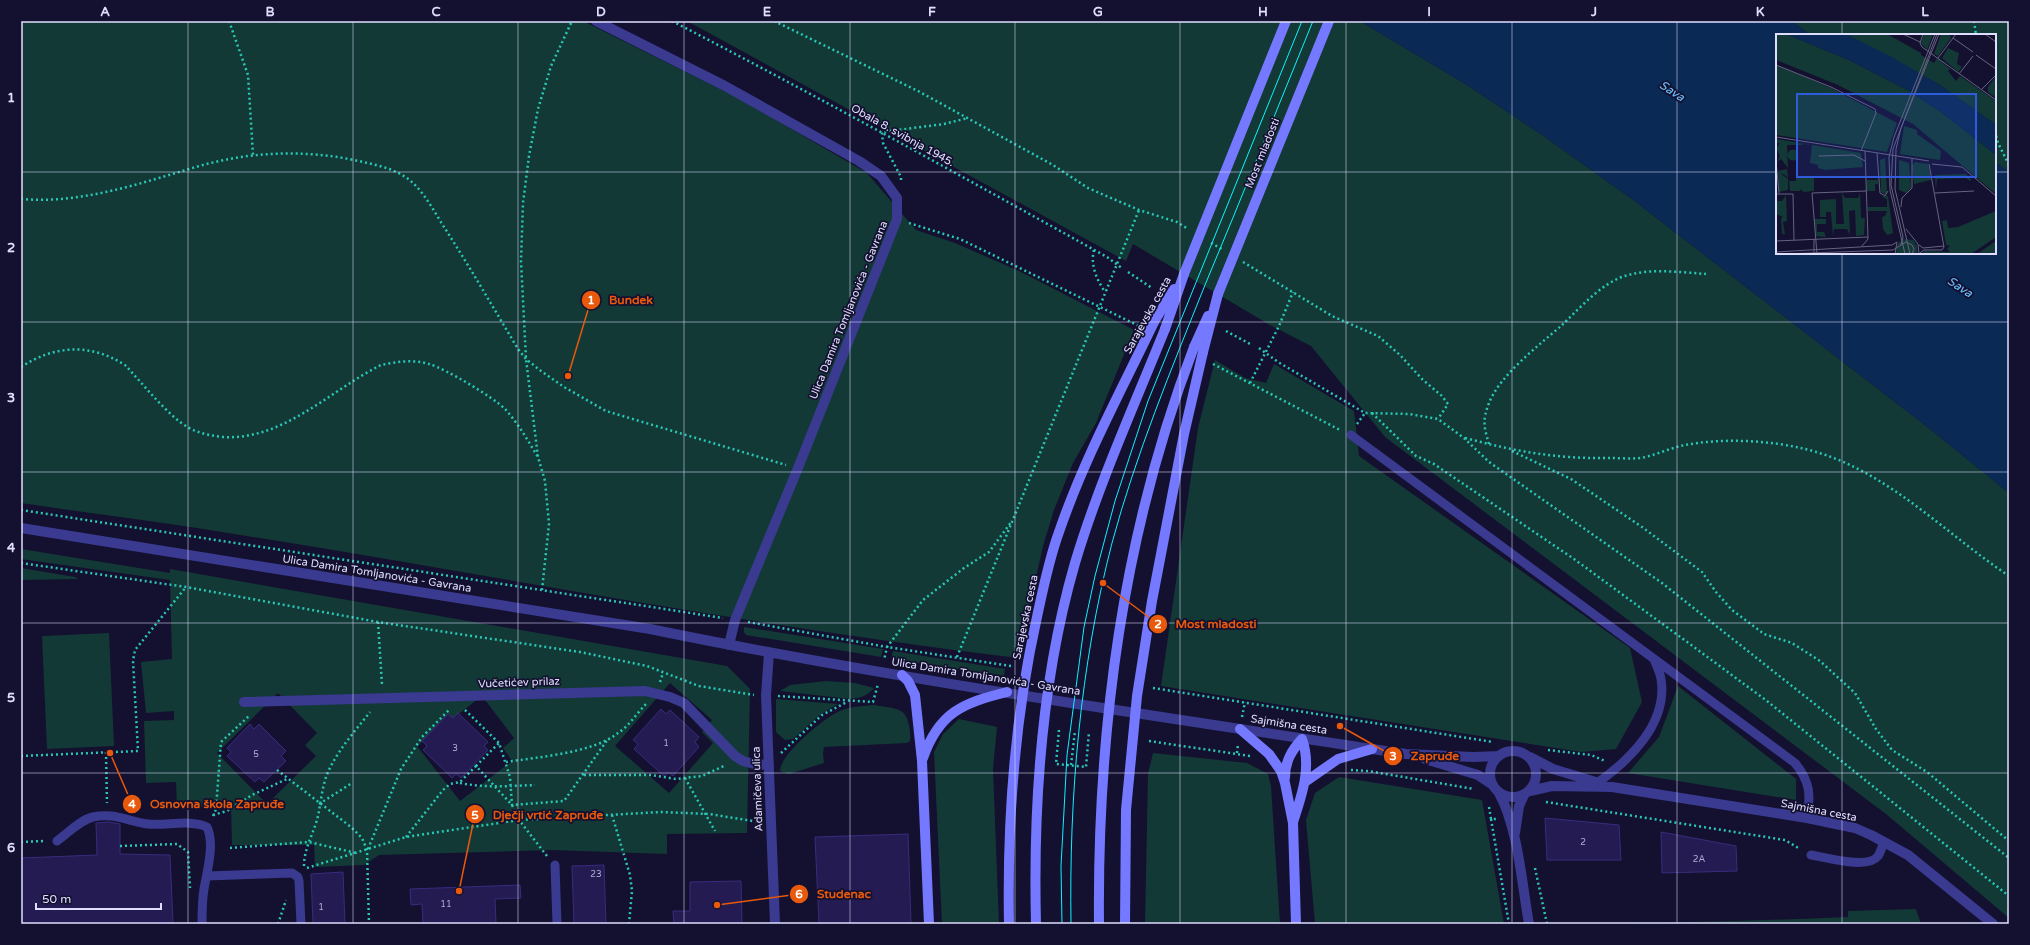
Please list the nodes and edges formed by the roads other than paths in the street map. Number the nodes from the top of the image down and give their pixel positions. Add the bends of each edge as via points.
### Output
1 (596, 21) edge
2 (1286, 21) edge
3 (1329, 21) edge
4 (1184, 274) junction
5 (1201, 353) junction
6 (1351, 435) road end
7 (21, 528) edge
8 (729, 645) junction
9 (769, 653) junction
10 (1653, 658) junction
11 (902, 675) junction
12 (1007, 692) junction
13 (244, 702) dead end
14 (1240, 729) junction
15 (1302, 739) junction
16 (1372, 749) junction
17 (1406, 754) junction
18 (1500, 756) junction
19 (1528, 757) junction
20 (922, 761) junction
21 (769, 765) junction
22 (1305, 782) junction
23 (1285, 783) junction
24 (1597, 783) junction
25 (1612, 787) junction
26 (1496, 789) junction
27 (1527, 793) junction
28 (1807, 818) junction
29 (1293, 824) junction
30 (1514, 838) junction
31 (57, 841) road end
32 (1884, 842) junction
33 (1811, 855) road end
34 (555, 865) road end
35 (207, 876) junction
36 (202, 924) edge
37 (301, 924) edge
38 (557, 924) edge
39 (775, 924) edge
40 (929, 924) edge
41 (1009, 924) edge
42 (1036, 924) edge
43 (1098, 924) edge
44 (1125, 924) edge
45 (1296, 924) edge
46 (1529, 924) edge
47 (1993, 924) edge

1 - 8 street, Ulica Damira Tomljanovića - Gavrana via 726,86 859,161 881,176 896,198 897,219 735,620
2 - 4 main road, bridge
3 - 5 main road, Most mladosti, bridge via 1218,294
4 - 41 main road, Sarajevska cesta, bridge via 1154,322 1084,468 1058,534 1045,579 1028,660 1014,757 1009,831
4 - 42 main road, Sarajevska cesta, bridge via 1165,329 1087,526 1062,614 1039,766 1034,862
5 - 43 main road, bridge via 1172,407 1145,500 1127,583 1103,768
5 - 44 main road, bridge via 1152,601 1137,696 1127,802
6 - 10 lane
7 - 8 street, Ulica Damira Tomljanovića - Gavrana via 650,629
8 - 9 street, Ulica Damira Tomljanovića - Gavrana
9 - 11 street, Ulica Damira Tomljanovića - Gavrana
9 - 21 street, Adamičeva ulica via 766,695
10 - 24 lane via 1661,678 1658,716 1630,755
10 - 28 lane via 1795,763 1808,784 1810,801
11 - 12 street, Ulica Damira Tomljanovića - Gavrana
11 - 20 main road via 915,695
12 - 14 street, Ulica Damira Tomljanovića - Gavrana
12 - 20 main road via 981,698 951,712 935,731
13 - 21 street, Vučetićev prilaz via 382,697 458,699 632,691 656,693 684,703 735,756 743,761
14 - 15 street, Sajmišna cesta
14 - 23 main road via 1269,754 1281,771
15 - 16 street, Sajmišna cesta
15 - 22 main road via 1306,756
15 - 23 main road via 1286,764
16 - 17 street, Sajmišna cesta
16 - 22 main road via 1334,761
17 - 18 street, Sajmišna cesta
17 - 26 street, Sajmišna cesta via 1470,772 1485,778
18 - 19 street via 1514,751
18 - 26 street via 1491,769
19 - 24 street, Sajmišna cesta via 1553,769
19 - 27 street via 1536,770 1534,785
20 - 40 main road
21 - 39 street, Adamičeva ulica
22 - 29 main road
23 - 29 main road
24 - 25 street, Sajmišna cesta
25 - 27 street, Sajmišna cesta via 1552,786
25 - 28 street, Sajmišna cesta
26 - 27 street via 1508,797
26 - 30 street via 1507,809
27 - 30 street via 1519,806
28 - 32 street, Sajmišna cesta via 1855,828
29 - 45 main road
30 - 46 street
31 - 35 lane via 86,819 107,815 148,824 196,824 206,827 210,834
32 - 33 lane via 1877,857 1869,862 1847,862
32 - 47 street, Sajmišna cesta via 1908,855
34 - 38 lane
35 - 36 lane
35 - 37 lane via 292,873 298,877

